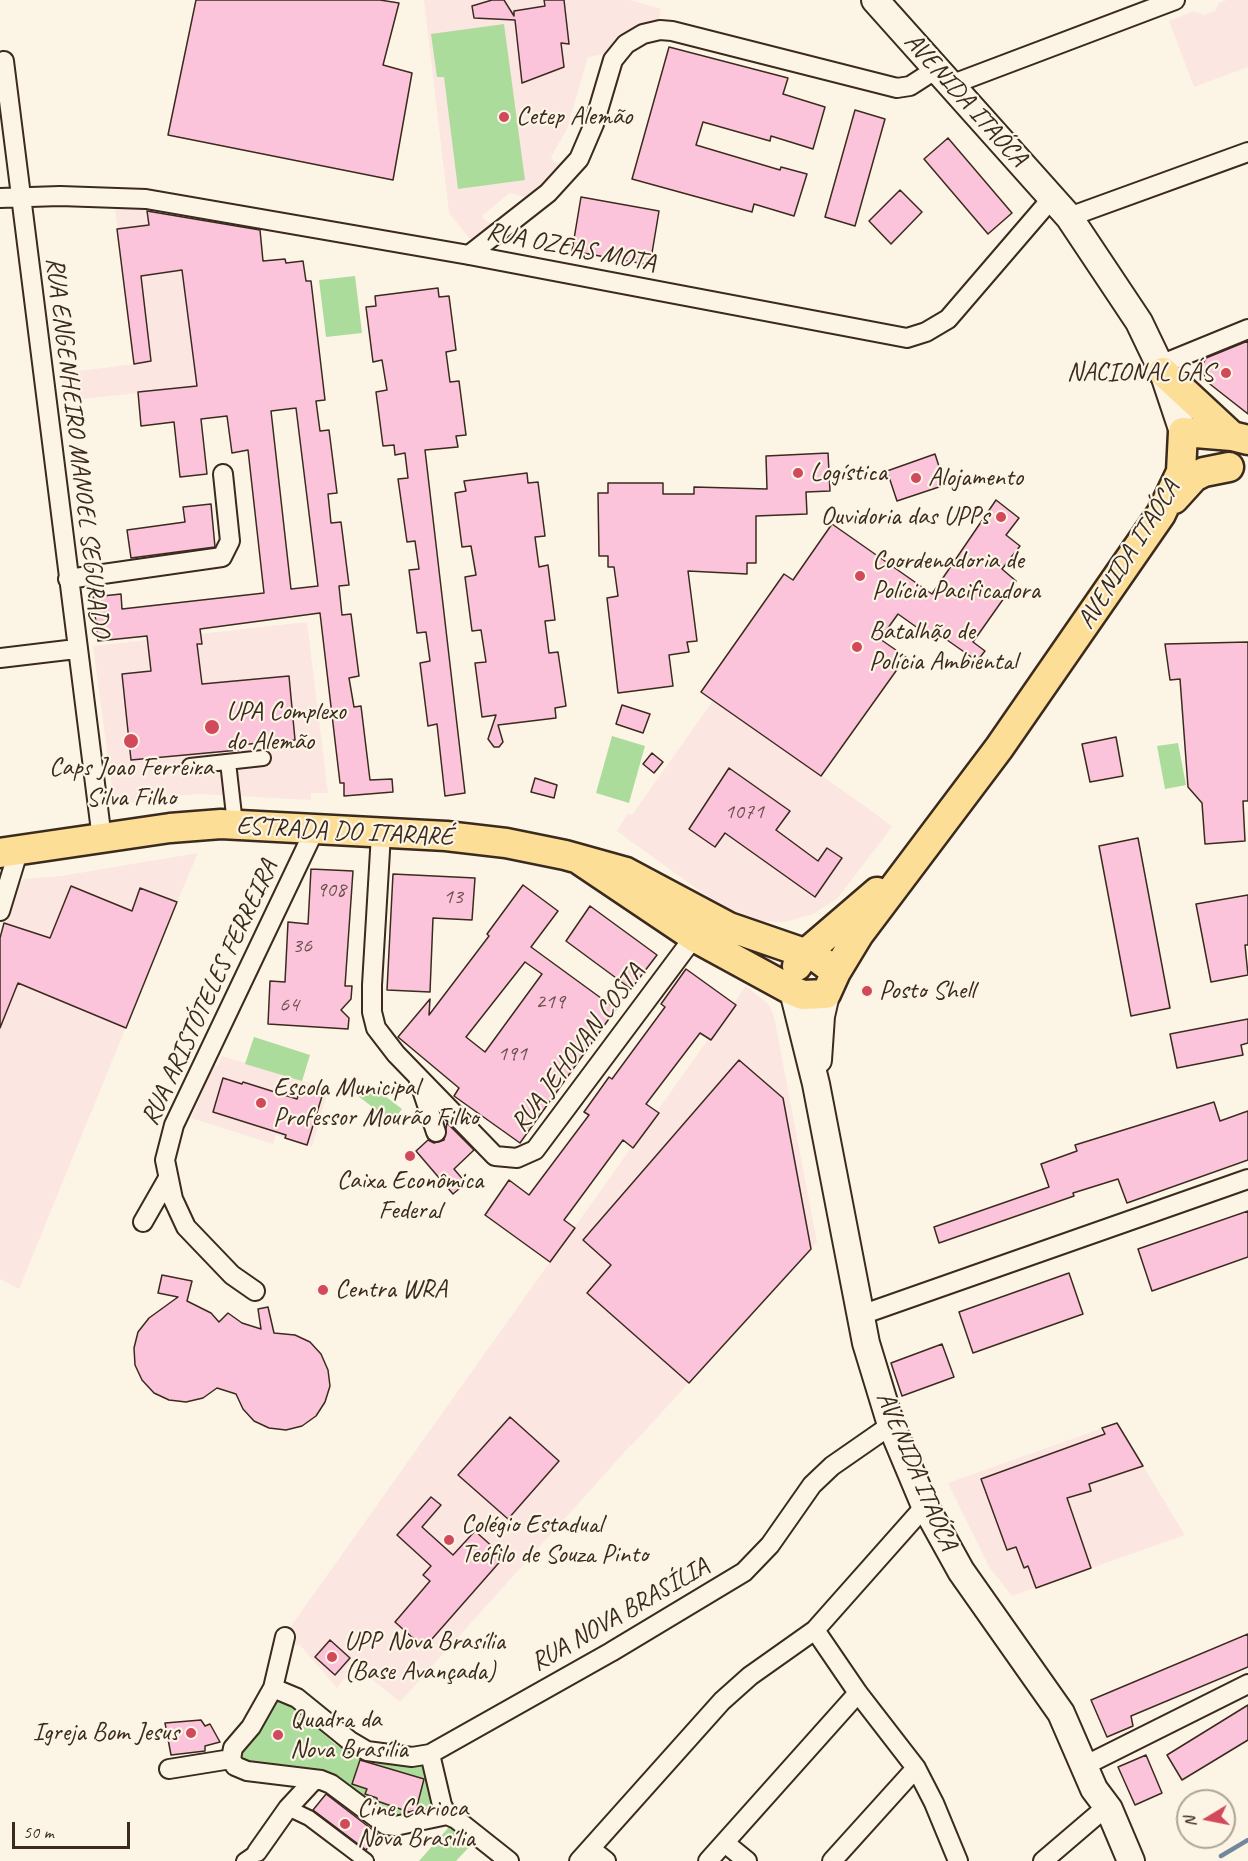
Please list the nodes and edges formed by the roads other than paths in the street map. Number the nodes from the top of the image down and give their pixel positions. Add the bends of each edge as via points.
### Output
1 (875, 0) edge
2 (1175, 0) edge
3 (4, 61) dead end
4 (945, 76) junction
5 (1248, 152) edge
6 (21, 196) junction
7 (0, 198) edge
8 (1052, 198) junction
9 (1069, 217) junction
10 (469, 255) junction
11 (1248, 329) edge
12 (1162, 369) junction
13 (1240, 438) edge
14 (1183, 442) junction
15 (1238, 470) edge
16 (223, 474) dead end
17 (1161, 514) junction
18 (68, 579) junction
19 (76, 649) junction
20 (0, 658) edge
21 (263, 758) dead end
22 (228, 762) junction
23 (190, 766) dead end
24 (235, 824) junction
25 (315, 829) junction
26 (381, 834) junction
27 (102, 838) junction
28 (9, 853) edge
29 (581, 861) junction
30 (906, 870) junction
31 (0, 910) edge
32 (694, 938) junction
33 (806, 953) junction
34 (831, 983) junction
35 (793, 992) junction
36 (418, 1077) junction
37 (816, 1084) junction
38 (436, 1132) dead end
39 (1248, 1179) edge
40 (167, 1180) junction
41 (143, 1222) dead end
42 (255, 1291) dead end
43 (861, 1315) junction
44 (891, 1425) junction
45 (926, 1506) junction
46 (815, 1630) junction
47 (285, 1637) dead end
48 (1248, 1684) edge
49 (273, 1688) junction
50 (858, 1693) junction
51 (430, 1754) junction
52 (231, 1759) junction
53 (915, 1768) junction
54 (169, 1769) dead end
55 (1089, 1777) junction
56 (314, 1780) junction
57 (288, 1808) junction
58 (1098, 1814) junction
59 (447, 1815) junction
60 (725, 1843) junction
61 (585, 1855) edge
62 (250, 1857) edge
63 (957, 1860) edge
64 (366, 1861) edge
65 (509, 1861) edge
66 (606, 1861) edge
67 (708, 1861) edge
68 (747, 1861) edge
69 (832, 1861) edge
70 (1043, 1861) edge
71 (1116, 1861) edge
72 (1131, 1861) edge

1 - 4 main road, AVENIDA ITAÓCA
2 - 4 street
3 - 6 street, RUA ENGENHEIRO MANOEL SEGURADO
4 - 8 main road, AVENIDA ITAÓCA
4 - 10 street via 897,88 672,31 644,34 626,44 613,60 579,159 548,193
5 - 9 street
6 - 7 street, RUA OZEAS MOTA
6 - 10 street, RUA OZEAS MOTA via 146,199
6 - 18 street, RUA ENGENHEIRO MANOEL SEGURADO
8 - 9 main road, AVENIDA ITAÓCA
8 - 10 street, RUA OZEAS MOTA via 948,319 907,338
9 - 12 main road, AVENIDA ITAÓCA via 1139,322
11 - 12 street
12 - 13 main road
12 - 14 main road, AVENIDA ITAÓCA
13 - 14 main road
14 - 15 main road
14 - 17 main road, AVENIDA ITAÓCA via 1181,472
15 - 17 main road via 1204,472 1194,477
16 - 18 street via 230,541 222,557
17 - 30 main road, AVENIDA ITAÓCA via 999,748
18 - 19 street, RUA ENGENHEIRO MANOEL SEGURADO
19 - 20 street
19 - 27 street, RUA ENGENHEIRO MANOEL SEGURADO
21 - 22 street
22 - 23 street
22 - 24 street
24 - 25 main road, ESTRADA DO ITARARÉ
24 - 27 main road, ESTRADA DO ITARARÉ
25 - 26 main road, ESTRADA DO ITARARÉ
25 - 40 street, RUA ARISTÓTELES FERREIRA via 174,1125 165,1160
26 - 29 main road, ESTRADA DO ITARARÉ via 506,843
26 - 36 street, RUA JEHOVAN COSTA via 372,1012 381,1036
27 - 28 main road, ESTRADA DO ITARARÉ
28 - 31 street
29 - 32 main road, ESTRADA DO ITARARÉ
29 - 33 main road, ESTRADA DO ITARARÉ via 609,865 729,927
30 - 33 main road, AVENIDA ITAÓCA
30 - 34 main road, AVENIDA ITAÓCA via 859,934
32 - 35 main road, ESTRADA DO ITARARÉ
32 - 36 street, RUA JEHOVAN COSTA via 536,1150 517,1158 495,1156
33 - 34 main road, ESTRADA DO ITARARÉ via 821,960
33 - 35 main road, AVENIDA ITAÓCA via 794,973
34 - 35 main road, ESTRADA DO ITARARÉ via 808,995
34 - 37 main road, AVENIDA ITAÓCA via 821,1016
35 - 37 main road, AVENIDA ITAÓCA
36 - 38 street
37 - 43 main road, AVENIDA ITAÓCA
39 - 43 street
40 - 41 street
40 - 42 street, RUA ARISTÓTELES FERREIRA via 180,1217 192,1236 232,1275
43 - 44 main road, AVENIDA ITAÓCA
44 - 45 main road, AVENIDA ITAÓCA
44 - 51 street, RUA NOVA BRASÍLIA via 832,1466 812,1485 770,1545 744,1572 611,1653
45 - 46 street
45 - 55 main road, AVENIDA ITAÓCA via 960,1571 1051,1696
46 - 50 street
46 - 61 street via 722,1701
47 - 49 street
48 - 55 street
49 - 51 street, RUA NOVA BRASÍLIA via 297,1698 367,1751 412,1757
49 - 52 street via 233,1749
50 - 53 street
50 - 60 street
51 - 59 street via 441,1805
52 - 54 street
52 - 56 street via 246,1771
53 - 63 street
53 - 69 street
55 - 58 main road, AVENIDA ITAÓCA
55 - 72 main road, AVENIDA ITAÓCA via 1109,1809
56 - 57 street
56 - 59 street via 331,1784 386,1825
57 - 62 street
57 - 64 street via 309,1818
58 - 70 street
58 - 71 main road, AVENIDA ITAÓCA
59 - 65 street
60 - 67 street
60 - 68 street
61 - 66 street

